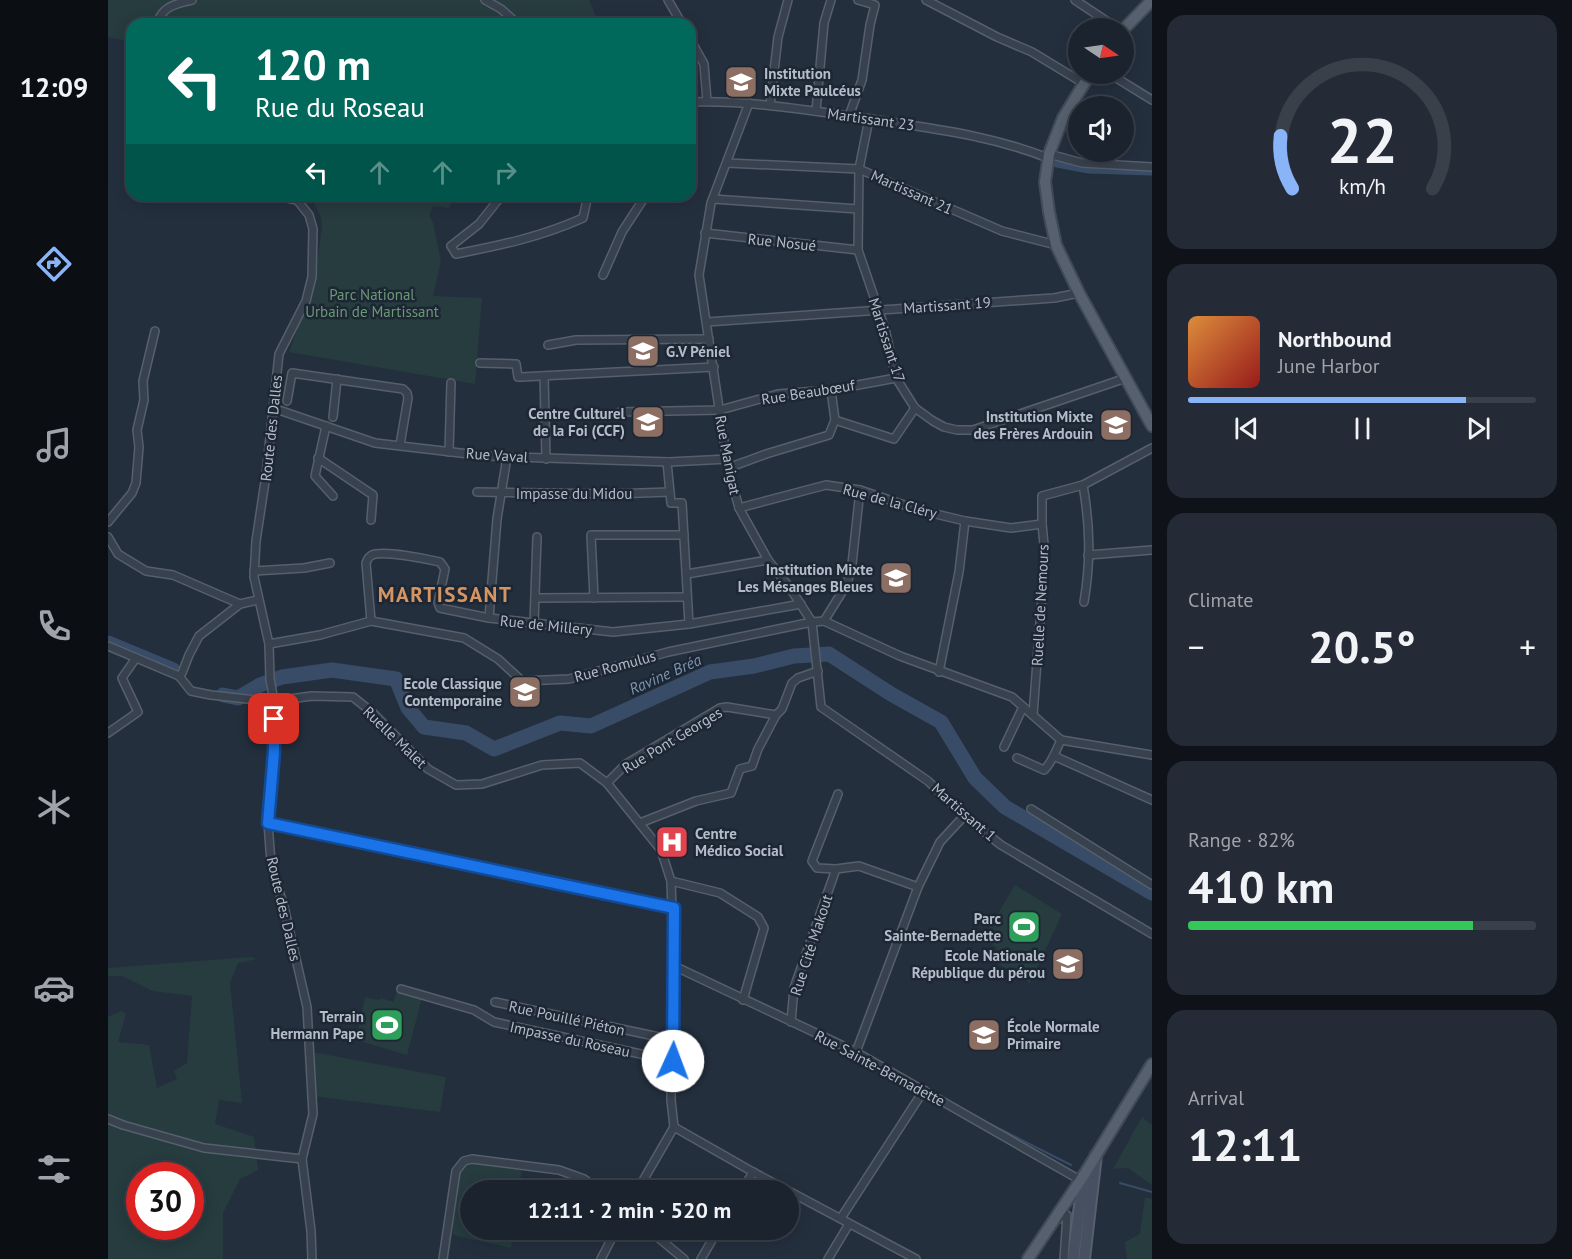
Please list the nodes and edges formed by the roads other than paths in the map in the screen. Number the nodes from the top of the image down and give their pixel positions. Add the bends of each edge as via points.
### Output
1 (192, 0) edge
2 (485, 0) edge
3 (668, 0) edge
4 (788, 0) edge
5 (831, 0) edge
6 (858, 0) edge
7 (926, 0) edge
8 (1075, 0) edge
9 (1152, 0) edge
10 (159, 18) edge
11 (511, 18) edge
12 (678, 18) edge
13 (1102, 18) edge
14 (1134, 19) edge
15 (696, 50) edge
16 (1068, 74) edge
17 (1082, 84) edge
18 (1126, 84) edge
19 (1152, 100) edge
20 (707, 101) junction
21 (696, 102) edge
22 (749, 103) junction
23 (770, 105) junction
24 (816, 111) junction
25 (849, 116) junction
26 (869, 119) junction
27 (1048, 156) junction
28 (727, 163) junction
29 (1152, 167) edge
30 (859, 169) junction
31 (713, 199) junction
32 (298, 201) edge
33 (497, 201) edge
34 (587, 201) edge
35 (642, 201) edge
36 (858, 209) junction
37 (705, 234) junction
38 (1056, 245) junction
39 (858, 250) junction
40 (603, 275) dead end
41 (1079, 293) junction
42 (878, 310) junction
43 (707, 322) junction
44 (155, 331) dead end
45 (709, 339) junction
46 (548, 345) dead end
47 (480, 363) dead end
48 (714, 367) junction
49 (544, 376) junction
50 (896, 378) junction
51 (1126, 378) junction
52 (338, 379) junction
53 (451, 383) dead end
54 (831, 390) junction
55 (287, 401) dead end
56 (273, 408) junction
57 (915, 408) junction
58 (720, 410) junction
59 (620, 412) dead end
60 (333, 417) dead end
61 (835, 420) junction
62 (326, 426) junction
63 (1152, 426) edge
64 (400, 446) junction
65 (1152, 448) edge
66 (449, 452) junction
67 (507, 457) junction
68 (318, 458) junction
69 (546, 459) junction
70 (728, 459) junction
71 (667, 462) junction
72 (728, 468) junction
73 (1083, 485) junction
74 (860, 490) junction
75 (477, 492) dead end
76 (502, 492) junction
77 (670, 492) junction
78 (333, 496) dead end
79 (739, 508) junction
80 (371, 520) dead end
81 (965, 521) junction
82 (108, 522) edge
83 (1042, 524) junction
84 (684, 535) junction
85 (108, 537) edge
86 (537, 537) dead end
87 (1152, 550) edge
88 (1088, 555) junction
89 (768, 560) junction
90 (330, 562) dead end
91 (254, 571) junction
92 (687, 574) junction
93 (687, 597) junction
94 (535, 598) junction
95 (594, 598) junction
96 (258, 600) junction
97 (1084, 602) dead end
98 (240, 604) junction
99 (801, 604) junction
100 (489, 618) junction
101 (371, 621) junction
102 (824, 621) junction
103 (812, 622) junction
104 (534, 623) junction
105 (690, 624) junction
106 (269, 644) junction
107 (108, 646) edge
108 (136, 658) junction
109 (818, 671) junction
110 (939, 672) junction
111 (179, 676) junction
112 (274, 701) junction
113 (1023, 707) junction
114 (776, 715) junction
115 (1033, 715) junction
116 (108, 733) edge
117 (1061, 740) junction
118 (1004, 747) dead end
119 (1152, 755) edge
120 (1054, 756) junction
121 (1017, 758) dead end
122 (607, 783) junction
123 (838, 794) dead end
124 (1152, 800) edge
125 (1031, 809) dead end
126 (964, 816) junction
127 (268, 823) junction
128 (640, 823) junction
129 (836, 869) junction
130 (671, 881) junction
131 (1152, 885) edge
132 (918, 887) junction
133 (674, 908) junction
134 (1152, 934) edge
135 (674, 966) junction
136 (401, 989) dead end
137 (743, 1000) junction
138 (495, 1002) dead end
139 (790, 1022) junction
140 (673, 1040) junction
141 (856, 1052) junction
142 (673, 1061) junction
143 (1152, 1064) edge
144 (924, 1090) junction
145 (108, 1119) edge
146 (674, 1127) junction
147 (1096, 1155) junction
148 (302, 1159) junction
149 (753, 1172) junction
150 (1082, 1177) junction
151 (585, 1180) edge
152 (643, 1180) edge
153 (748, 1180) edge
154 (842, 1218) junction
155 (849, 1224) junction
156 (611, 1240) edge
157 (661, 1240) edge
158 (712, 1240) edge
159 (312, 1259) edge
160 (442, 1259) edge
161 (601, 1259) edge
162 (684, 1259) edge
163 (701, 1259) edge
164 (828, 1259) edge
165 (916, 1259) edge
166 (1028, 1259) edge
167 (1034, 1259) edge
168 (1064, 1259) edge
169 (1073, 1259) edge
170 (1084, 1259) edge

1 - 10 street via 171,5
2 - 11 street
3 - 12 street
4 - 23 street via 778,37
5 - 24 street via 824,23
6 - 25 street via 875,5 862,80
7 - 16 street
8 - 13 street
9 - 14 main road
15 - 20 street via 704,64
17 - 27 main road
18 - 19 street
20 - 21 street, Martissant 23
20 - 22 street, Martissant 23
22 - 23 street, Martissant 23
22 - 28 street, Rue Manigat
23 - 24 street, Martissant 23
24 - 25 street, Martissant 23
25 - 26 street, Martissant 23
26 - 27 street, Martissant 23 via 948,129
26 - 30 street, Martissant 17
27 - 29 street, Martissant 23 via 1082,163
27 - 38 main road via 1045,182
28 - 30 street, Martissant 21
28 - 31 street, Rue Manigat
30 - 36 street, Martissant 17
30 - 38 street, Martissant 21 via 1002,231
31 - 36 street
31 - 37 street, Rue Manigat
32 - 56 street, Route des Dalles via 309,215 313,229 312,277 306,301 279,354
33 - 34 street via 479,224 451,246 456,254 555,230 583,218
35 - 40 street via 622,232
36 - 39 street, Martissant 17
37 - 39 street, Rue Nosué
37 - 43 street, Rue Manigat via 699,275
38 - 41 main road
39 - 42 street, Martissant 17
41 - 42 street, Martissant 19
41 - 51 main road
42 - 43 street, Martissant 19
42 - 50 street, Martissant 17
43 - 45 street, Rue Manigat
44 - 82 street via 143,381 136,483
45 - 46 street via 576,340
45 - 48 street, Rue Manigat
47 - 49 street via 516,364 518,377
48 - 49 street
48 - 58 street, Rue Manigat
49 - 69 street
50 - 54 street, Rue Beaubœuf
50 - 57 street, Martissant 17
51 - 57 street, Martissant 17 via 973,430 944,427
51 - 63 main road
52 - 55 street via 292,373
52 - 60 street
52 - 64 street via 399,388 407,393
53 - 66 street
54 - 58 street, Rue Beaubœuf via 778,394
54 - 61 street
56 - 62 street, Rue Vaval
56 - 91 street, Route des Dalles
57 - 61 street via 894,439
58 - 59 street, Rue Beaubœuf
58 - 70 street, Rue Manigat
61 - 72 street via 829,435
62 - 64 street, Rue Vaval via 375,443
62 - 68 street
64 - 66 street, Rue Vaval
65 - 73 street
66 - 67 street, Rue Vaval
67 - 69 street, Rue Vaval
67 - 76 street
68 - 78 street via 315,476
68 - 80 street via 373,495
69 - 71 street, Rue Vaval
70 - 71 street, Rue Vaval
70 - 72 street, Rue Manigat
71 - 77 street
72 - 79 street, Rue Manigat
73 - 83 street, Ruelle de Nemours via 1042,495
73 - 88 street via 1089,520
74 - 79 street, Rue de la Cléry via 826,485
74 - 81 street, Rue de la Cléry
74 - 102 street via 847,584
75 - 76 street, Impasse du Midou
76 - 77 street, Impasse du Midou
76 - 100 street
77 - 84 street via 671,503 682,503
79 - 89 street, Rue Manigat
81 - 83 street, Rue de la Cléry via 1011,528
81 - 110 street
83 - 115 street, Ruelle de Nemours via 1045,555
84 - 92 street
84 - 95 street via 591,535
85 - 98 street via 118,554 146,571 173,575
86 - 94 street
87 - 88 street
88 - 97 street
89 - 92 street
89 - 99 street, Rue Manigat
90 - 91 street
91 - 96 street, Route des Dalles
92 - 93 street
93 - 95 street
93 - 105 street
94 - 95 street
94 - 104 street
96 - 98 street
96 - 106 street, Route des Dalles
98 - 111 street via 199,636
99 - 103 street, Rue Manigat
99 - 105 street, Rue de Millery
100 - 101 street, Rue de Millery via 440,608 445,569 440,562 385,554 373,555 366,563
100 - 104 street, Rue de Millery
101 - 103 street, Rue Romulus via 464,639 498,658 522,681 570,679 668,652
101 - 106 street
102 - 103 street
102 - 110 street
103 - 109 street, Martissant 1
104 - 105 street, Rue de Millery via 613,632
106 - 112 street, Route des Dalles
107 - 108 street, Ruelle Malet
108 - 111 street, Ruelle Malet
108 - 116 street via 122,678 138,712
109 - 114 street via 792,683
109 - 126 street, Martissant 1 via 821,707 928,781
110 - 113 street via 1012,697
111 - 112 street, Ruelle Malet via 191,691
112 - 122 street, Ruelle Malet via 312,696 353,697 428,769 456,785 482,784 542,765 580,763
112 - 127 street, Route des Dalles
113 - 115 street
113 - 118 street
114 - 122 street, Rue Pont Georges via 720,708 626,764
114 - 128 street via 752,766 740,769 731,793 696,801
115 - 117 street
117 - 119 street
117 - 120 street
120 - 121 street via 1044,770
120 - 124 street
122 - 128 street, Ruelle Malet
123 - 129 street via 812,861 817,868
125 - 131 street
126 - 132 street via 940,842
126 - 134 street, Martissant 1 via 1001,845
127 - 133 street
127 - 148 street, Route des Dalles via 271,863 307,1007 313,1114
128 - 130 street, Ruelle Malet via 661,850
129 - 132 street via 859,866
129 - 139 street, Rue Cité Makout via 794,988
130 - 133 street, Ruelle Malet
130 - 137 street via 720,893 758,917 764,928
132 - 141 street
133 - 135 street, Ruelle Malet
135 - 137 street, Rue Sainte-Bernadette
135 - 140 street, Ruelle Malet
136 - 142 street, Impasse du Roseau via 474,1010 494,1022
137 - 139 street, Rue Sainte-Bernadette
138 - 140 street, Rue Pouillé Piéton
139 - 141 street, Rue Sainte-Bernadette
140 - 142 street, Ruelle Malet
141 - 144 street, Rue Sainte-Bernadette
142 - 146 street, Ruelle Malet
143 - 147 main road
144 - 150 street, Rue Sainte-Bernadette
144 - 154 street
145 - 148 street via 204,1148
146 - 149 street
146 - 152 street
147 - 150 main road
147 - 170 main road
148 - 159 street, Route des Dalles
149 - 153 street
149 - 154 street
150 - 166 main road
150 - 169 main road
151 - 160 street via 559,1170 464,1161 456,1171
154 - 155 street
155 - 164 street
155 - 165 street
156 - 161 street
157 - 162 street
158 - 163 street
167 - 168 street via 1064,1213 1068,1220

